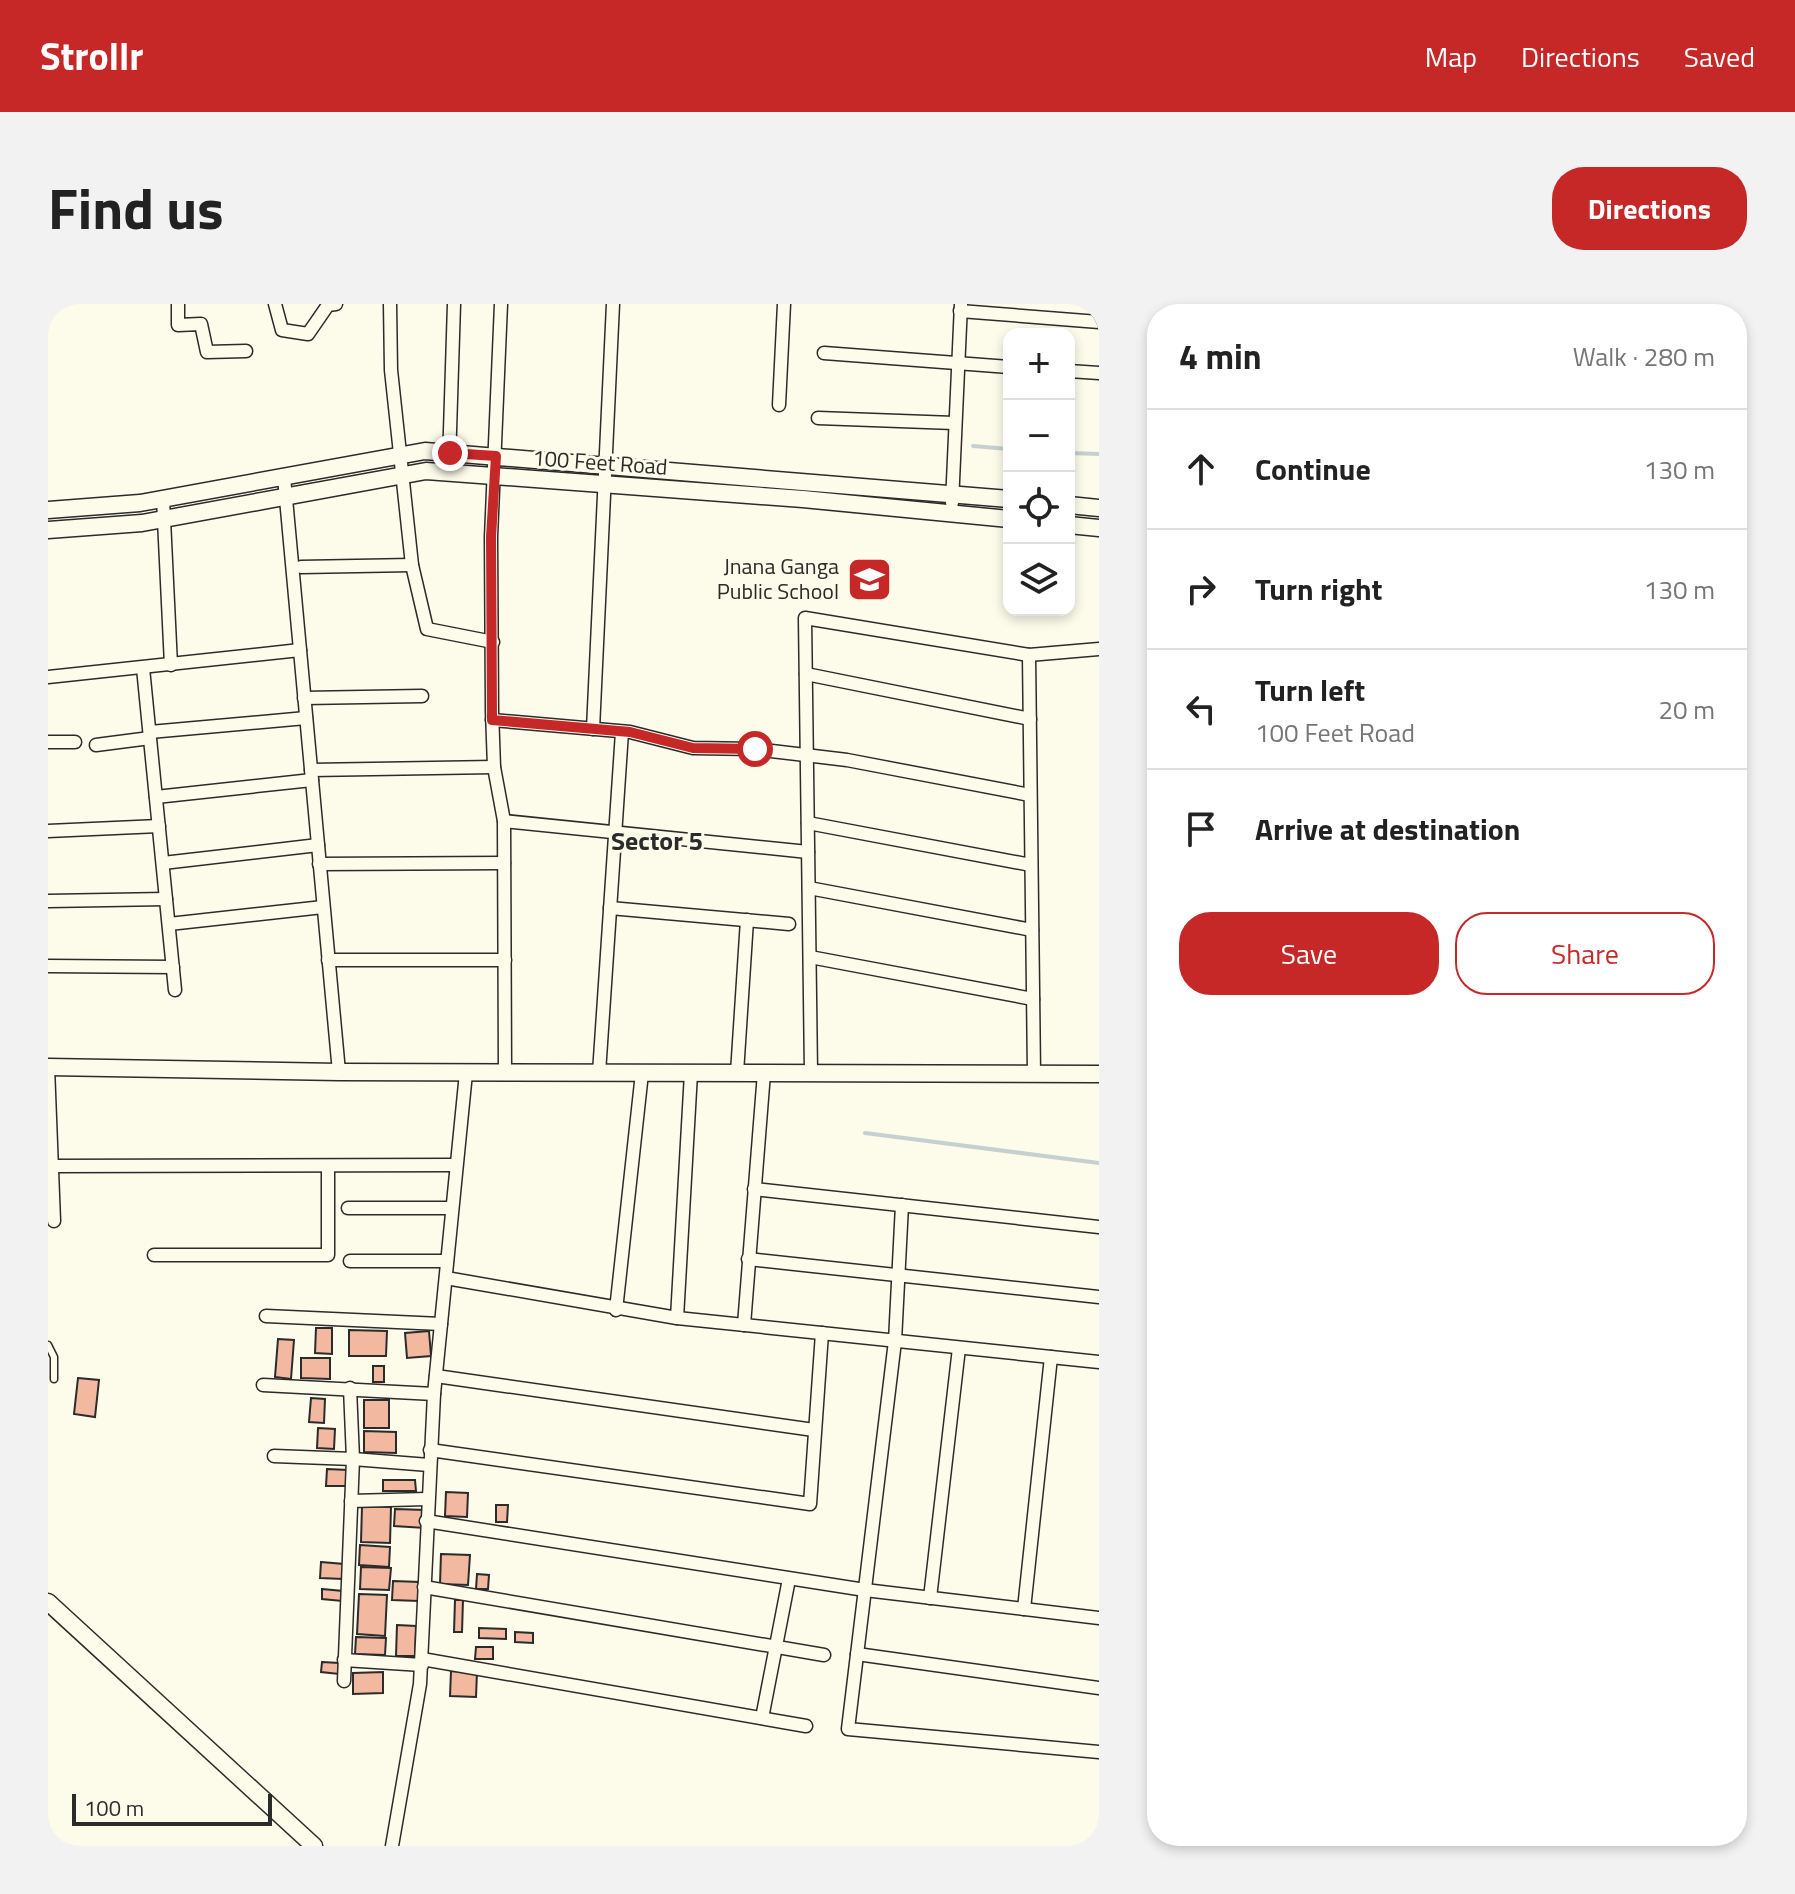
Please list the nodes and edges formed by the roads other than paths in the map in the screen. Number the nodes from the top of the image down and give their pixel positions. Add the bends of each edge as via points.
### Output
1 (178, 304) edge
2 (275, 304) edge
3 (336, 304) edge
4 (390, 304) edge
5 (454, 304) edge
6 (501, 304) edge
7 (613, 304) edge
8 (784, 304) edge
9 (961, 308) edge
10 (1099, 322) edge
11 (246, 351) dead end
12 (824, 353) dead end
13 (957, 364) junction
14 (1003, 367) edge
15 (1075, 371) edge
16 (1099, 373) edge
17 (779, 405) dead end
18 (818, 418) dead end
19 (954, 423) junction
20 (450, 453) junction
21 (402, 455) junction
22 (496, 456) junction
23 (604, 464) junction
24 (449, 473) junction
25 (405, 475) junction
26 (496, 476) junction
27 (284, 477) junction
28 (603, 484) junction
29 (952, 494) junction
30 (286, 497) junction
31 (1003, 498) edge
32 (163, 499) junction
33 (1075, 506) edge
34 (1099, 508) edge
35 (48, 510) edge
36 (952, 514) junction
37 (1003, 518) edge
38 (164, 519) junction
39 (1075, 526) edge
40 (1099, 528) edge
41 (48, 530) edge
42 (412, 565) junction
43 (301, 567) dead end
44 (493, 642) junction
45 (1099, 649) edge
46 (300, 650) junction
47 (1029, 655) junction
48 (171, 665) junction
49 (143, 668) junction
50 (806, 674) junction
51 (48, 677) edge
52 (422, 696) dead end
53 (304, 698) junction
54 (306, 718) junction
55 (1030, 719) junction
56 (492, 720) junction
57 (593, 729) junction
58 (622, 732) junction
59 (150, 735) junction
60 (48, 742) edge
61 (75, 742) dead end
62 (96, 745) dead end
63 (807, 755) junction
64 (494, 767) junction
65 (311, 775) junction
66 (1030, 795) junction
67 (156, 797) junction
68 (504, 821) junction
69 (808, 823) junction
70 (159, 826) junction
71 (48, 831) edge
72 (615, 833) junction
73 (318, 845) junction
74 (808, 852) junction
75 (163, 863) junction
76 (504, 863) junction
77 (319, 864) junction
78 (1031, 865) junction
79 (809, 888) junction
80 (166, 899) junction
81 (48, 901) edge
82 (323, 907) junction
83 (610, 908) junction
84 (747, 920) junction
85 (169, 924) junction
86 (789, 924) dead end
87 (1032, 930) junction
88 (810, 957) junction
89 (328, 960) junction
90 (505, 960) junction
91 (48, 966) edge
92 (173, 967) junction
93 (175, 990) dead end
94 (1033, 999) junction
95 (48, 1067) edge
96 (339, 1072) junction
97 (466, 1073) junction
98 (505, 1073) junction
99 (599, 1073) junction
100 (642, 1073) junction
101 (691, 1073) junction
102 (737, 1073) junction
103 (764, 1073) junction
104 (811, 1073) junction
105 (1034, 1074) junction
106 (1099, 1074) edge
107 (456, 1165) junction
108 (52, 1166) junction
109 (328, 1166) junction
110 (754, 1189) junction
111 (902, 1205) junction
112 (348, 1208) dead end
113 (451, 1208) junction
114 (54, 1221) dead end
115 (1099, 1227) edge
116 (154, 1255) dead end
117 (748, 1259) junction
118 (350, 1261) dead end
119 (447, 1261) junction
120 (899, 1276) junction
121 (446, 1278) junction
122 (1099, 1297) edge
123 (616, 1310) junction
124 (266, 1316) dead end
125 (677, 1318) junction
126 (441, 1324) junction
127 (744, 1325) junction
128 (822, 1333) junction
129 (895, 1341) junction
130 (48, 1345) edge
131 (959, 1348) junction
132 (1051, 1357) junction
133 (1099, 1362) edge
134 (436, 1376) junction
135 (54, 1379) dead end
136 (263, 1385) dead end
137 (350, 1388) junction
138 (434, 1394) junction
139 (814, 1430) junction
140 (430, 1450) junction
141 (274, 1456) dead end
142 (353, 1459) junction
143 (429, 1465) junction
144 (427, 1499) junction
145 (351, 1501) junction
146 (426, 1521) junction
147 (789, 1579) junction
148 (424, 1587) junction
149 (865, 1590) junction
150 (930, 1598) junction
151 (48, 1602) edge
152 (1024, 1609) junction
153 (1099, 1618) edge
154 (776, 1647) junction
155 (857, 1654) junction
156 (824, 1655) dead end
157 (344, 1660) junction
158 (422, 1662) junction
159 (344, 1681) dead end
160 (1099, 1688) edge
161 (762, 1718) junction
162 (806, 1726) dead end
163 (1099, 1752) edge
164 (314, 1846) edge
165 (392, 1846) edge

1 - 11 street via 178,325 201,324 207,352
2 - 3 street via 282,330 308,334 328,305
4 - 21 street via 391,370
5 - 20 street
6 - 22 street
7 - 23 street
8 - 17 street
9 - 10 street
9 - 13 street
12 - 13 street
13 - 14 street
13 - 19 street
15 - 16 street
18 - 19 street
19 - 29 street
20 - 21 main road, 100 Feet Road
20 - 22 main road, 100 Feet Road
20 - 24 street
21 - 25 street
21 - 27 main road, 100 Feet Road
22 - 23 main road, 100 Feet Road
22 - 26 street
23 - 28 street
23 - 29 main road, 100 Feet Road
24 - 25 main road, 100 Feet Road
24 - 26 main road, 100 Feet Road
25 - 30 main road, 100 Feet Road
25 - 42 street
26 - 28 main road, 100 Feet Road
26 - 44 street
27 - 30 street
27 - 32 main road, 100 Feet Road
28 - 36 main road, 100 Feet Road
28 - 57 street
29 - 31 main road, 100 Feet Road
29 - 36 street
30 - 38 main road, 100 Feet Road
30 - 46 street
32 - 35 main road, 100 Feet Road
32 - 38 street
33 - 34 main road
36 - 37 main road, 100 Feet Road
38 - 41 main road, 100 Feet Road
38 - 48 street
39 - 40 main road
42 - 43 street
42 - 44 street via 427,629
44 - 56 street
45 - 47 street
46 - 48 street
46 - 53 street
47 - 50 street via 805,618
47 - 55 street
48 - 49 street
49 - 51 street
49 - 59 street
50 - 55 street
50 - 63 street
52 - 53 street
53 - 54 street
54 - 59 street
54 - 65 street
55 - 66 street
56 - 57 street
56 - 64 street
57 - 58 street
58 - 63 street via 693,748
58 - 72 street
59 - 62 street
59 - 67 street
60 - 61 street
63 - 66 street
63 - 69 street
64 - 65 street
64 - 68 street
65 - 67 street
65 - 73 street
66 - 78 street
67 - 70 street
68 - 72 street
68 - 76 street
69 - 74 street
69 - 78 street
70 - 71 street
70 - 75 street
72 - 74 street
72 - 83 street
73 - 75 street
73 - 77 street
74 - 79 street
75 - 80 street
76 - 77 street
76 - 90 street
77 - 82 street
78 - 87 street
79 - 87 street
79 - 88 street
80 - 81 street
80 - 85 street
82 - 85 street
82 - 89 street
83 - 84 street
83 - 99 street
84 - 86 street
84 - 102 street
85 - 92 street
87 - 94 street
88 - 94 street
88 - 104 street
89 - 90 street
89 - 96 street
90 - 98 street
91 - 92 street
92 - 93 street
94 - 105 street
95 - 96 main road
95 - 108 street
96 - 97 main road
97 - 98 main road
97 - 107 street
98 - 99 main road
99 - 100 main road
100 - 101 main road
100 - 123 street
101 - 102 main road
101 - 125 street
102 - 103 main road
103 - 104 main road
103 - 110 street
104 - 105 main road
105 - 106 main road
107 - 109 street
107 - 113 street
108 - 109 street
108 - 114 street
109 - 116 street via 328,1255
110 - 111 street
110 - 117 street
111 - 115 street
111 - 120 street
112 - 113 street
113 - 119 street
117 - 120 street
117 - 127 street
118 - 119 street
119 - 121 street
120 - 122 street
120 - 129 street
121 - 123 street
121 - 126 street
123 - 125 street
124 - 126 street
125 - 127 street
126 - 134 street
127 - 128 street
128 - 129 street
128 - 139 street
129 - 131 street
129 - 149 street
130 - 135 lane
131 - 132 street
131 - 150 street
132 - 133 street
132 - 152 street
134 - 138 street
134 - 139 street
136 - 137 street
137 - 138 street
137 - 142 street
138 - 140 street
139 - 140 street via 810,1504
140 - 143 street
141 - 142 street
142 - 143 street
142 - 145 street
143 - 144 street
144 - 145 street
144 - 146 street
145 - 157 street
146 - 147 street
146 - 148 street
147 - 149 street
147 - 154 street
148 - 154 street
148 - 158 street
149 - 150 street
149 - 155 street
150 - 152 street
151 - 164 main road
152 - 153 street
154 - 156 street
154 - 161 street
155 - 160 street
155 - 163 street via 848,1729
157 - 158 street
157 - 159 street
158 - 161 street
158 - 165 street
161 - 162 street

